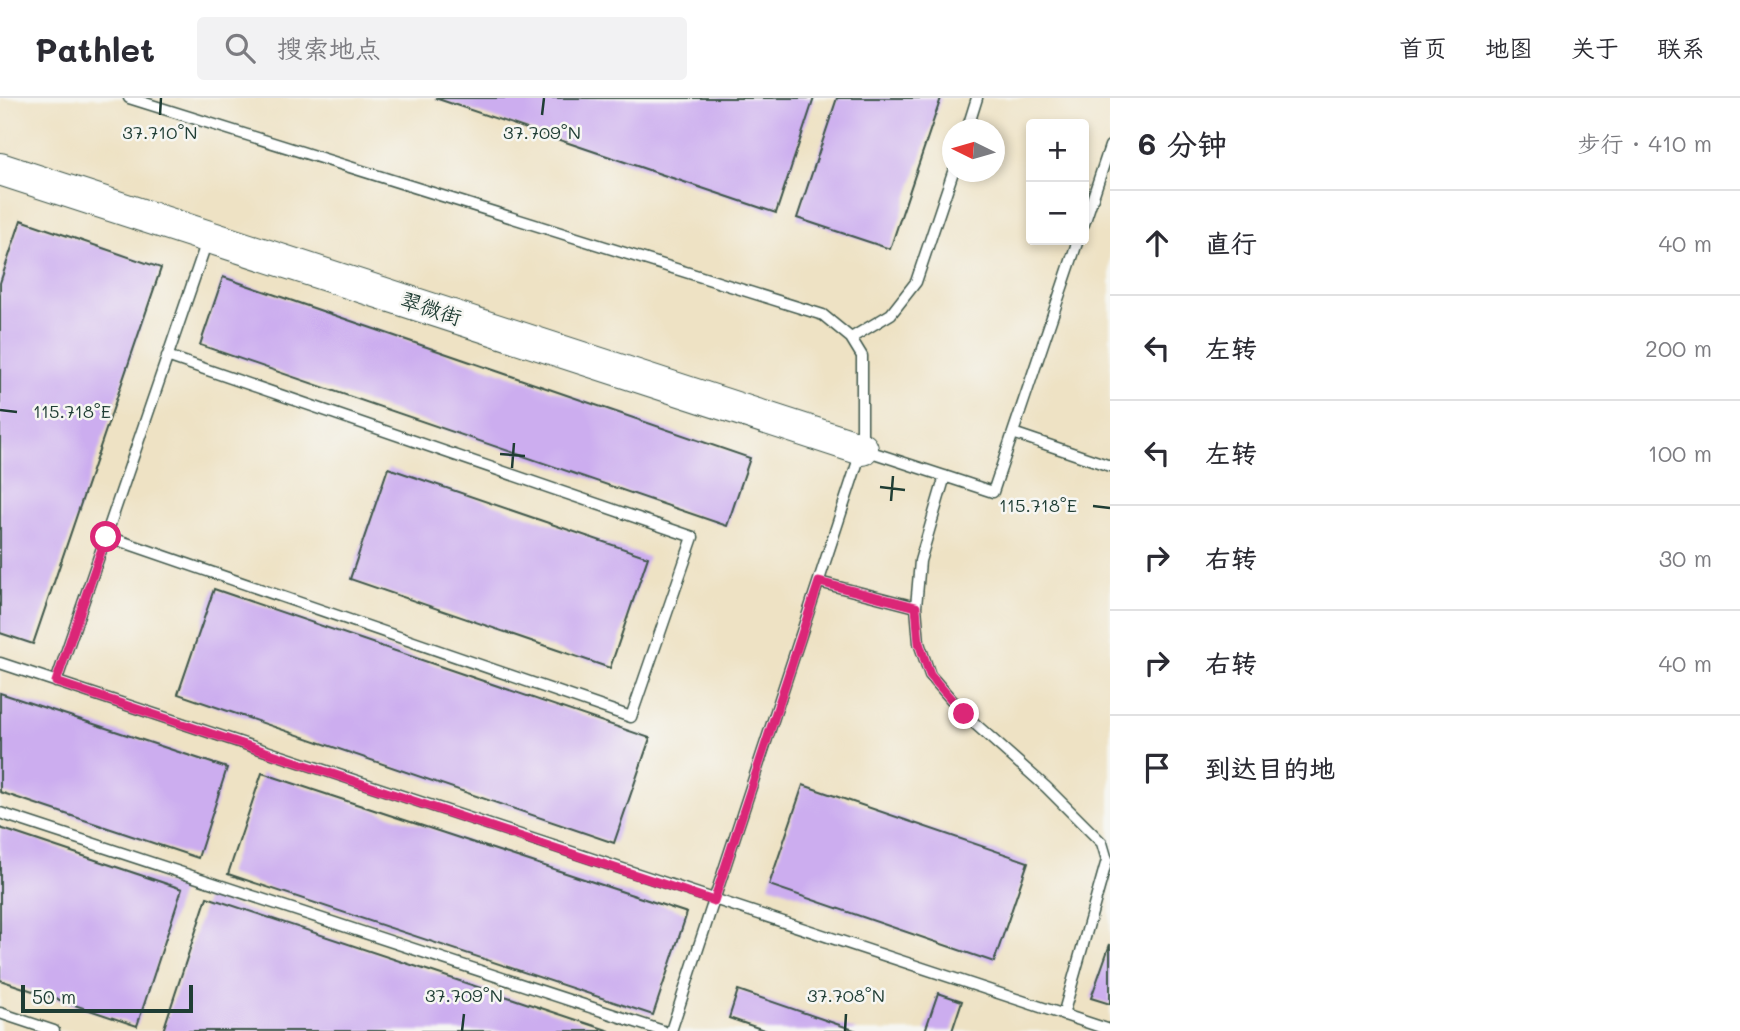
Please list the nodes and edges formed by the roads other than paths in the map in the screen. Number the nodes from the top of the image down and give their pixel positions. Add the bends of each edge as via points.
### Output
1 (129, 98) edge
2 (977, 98) edge
3 (970, 119) edge
4 (1110, 146) edge
5 (0, 169) edge
6 (950, 182) edge
7 (1089, 209) edge
8 (208, 237) junction
9 (1076, 245) edge
10 (851, 338) junction
11 (167, 356) junction
12 (1013, 433) junction
13 (863, 449) junction
14 (1110, 466) edge
15 (945, 476) junction
16 (106, 537) junction
17 (819, 582) junction
18 (916, 607) junction
19 (0, 663) edge
20 (56, 682) junction
21 (0, 813) edge
22 (714, 901) junction
23 (0, 1013) edge
24 (1063, 1015) junction
25 (1110, 1030) edge
26 (54, 1031) edge
27 (663, 1031) edge
28 (671, 1031) edge

1 - 10 lane via 823,315
2 - 3 lane
4 - 7 lane
5 - 8 street, 翠微街
6 - 10 lane via 916,282 891,314
8 - 11 lane
8 - 13 street, 翠微街
9 - 12 lane
10 - 13 lane via 862,356
11 - 16 lane
11 - 16 lane via 693,537 631,717
12 - 14 lane
12 - 15 lane via 993,492
13 - 15 lane
13 - 17 lane
15 - 18 lane via 920,562
16 - 20 lane
17 - 18 lane
17 - 22 lane
18 - 24 lane via 919,643 930,675 964,714 1102,843 1107,860
19 - 20 lane
20 - 22 lane
21 - 27 lane
22 - 24 lane
22 - 28 lane
23 - 26 lane
24 - 25 lane

